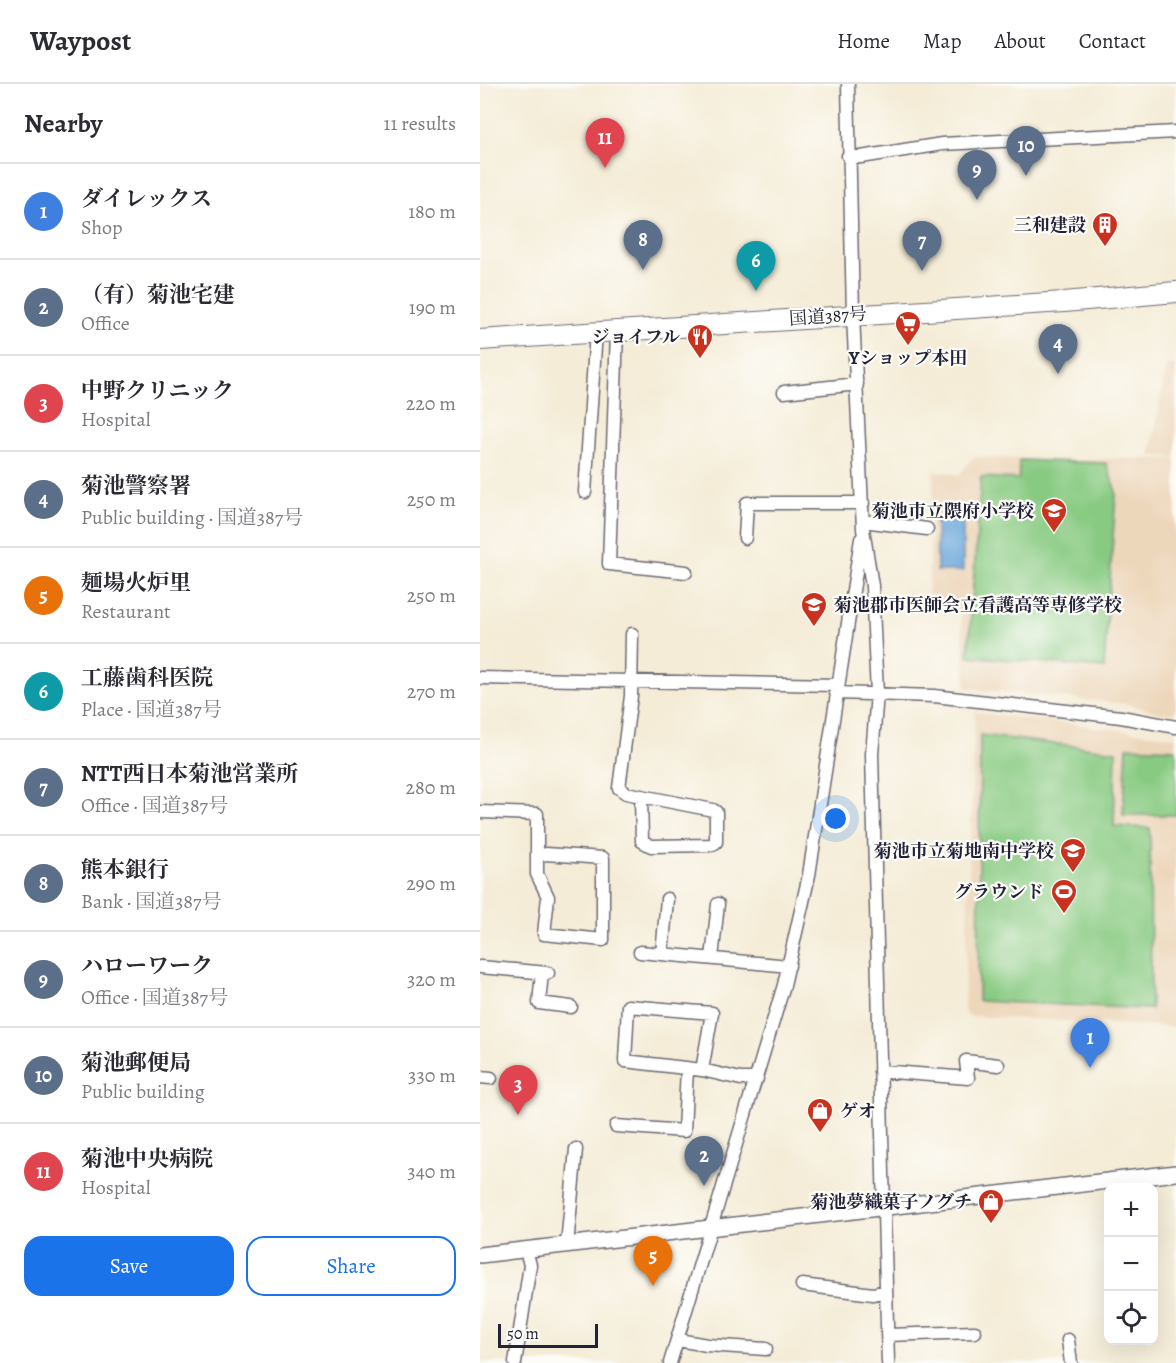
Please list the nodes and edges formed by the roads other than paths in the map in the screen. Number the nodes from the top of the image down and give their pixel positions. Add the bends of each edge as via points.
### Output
1 (848, 84) edge
2 (1176, 132) edge
3 (848, 156) junction
4 (1176, 292) edge
5 (853, 315) junction
6 (618, 331) junction
7 (596, 332) junction
8 (480, 340) edge
9 (857, 384) junction
10 (784, 392) dead end
11 (585, 492) dead end
12 (863, 503) junction
13 (863, 525) junction
14 (927, 529) dead end
15 (745, 538) dead end
16 (686, 572) dead end
17 (632, 634) dead end
18 (480, 678) edge
19 (631, 683) junction
20 (837, 689) junction
21 (877, 694) junction
22 (1176, 727) edge
23 (641, 796) junction
24 (480, 812) edge
25 (537, 856) junction
26 (667, 899) dead end
27 (718, 904) dead end
28 (640, 952) dead end
29 (662, 954) junction
30 (712, 958) junction
31 (789, 966) junction
32 (480, 967) edge
33 (571, 1007) dead end
34 (998, 1065) dead end
35 (687, 1068) junction
36 (702, 1070) junction
37 (880, 1071) junction
38 (757, 1079) junction
39 (616, 1126) dead end
40 (576, 1149) dead end
41 (1176, 1173) edge
42 (884, 1207) junction
43 (711, 1228) junction
44 (567, 1245) junction
45 (526, 1250) junction
46 (480, 1255) edge
47 (802, 1285) dead end
48 (885, 1291) junction
49 (975, 1332) dead end
50 (886, 1335) junction
51 (678, 1340) junction
52 (1068, 1340) dead end
53 (766, 1349) dead end
54 (515, 1363) edge
55 (670, 1363) edge
56 (888, 1363) edge
57 (1071, 1363) edge

1 - 3 street
2 - 3 street via 942,144
3 - 5 street
4 - 5 highway, 国道387号
5 - 6 highway, 国道387号
5 - 9 street
6 - 7 highway, 国道387号
6 - 16 street via 609,564
7 - 8 highway, 国道387号
7 - 11 street
9 - 10 street
9 - 12 street
12 - 13 street
12 - 15 street via 747,503
13 - 14 street
13 - 20 street
13 - 21 street via 872,586
17 - 19 street
18 - 19 street
19 - 20 street
19 - 23 street via 620,788
20 - 21 street
20 - 31 street via 809,875
21 - 22 street via 934,696
21 - 37 street via 872,754
23 - 23 street via 716,812 716,842 651,846 642,841
24 - 25 street via 537,814
25 - 25 street via 537,874 548,897 544,934 603,940 603,858
26 - 29 street
27 - 30 street
28 - 29 street
29 - 30 street
30 - 31 street
31 - 38 street
32 - 33 street via 545,973 539,1003
34 - 37 street via 966,1061 968,1078
35 - 36 street
35 - 36 street via 626,1060 628,1005 712,1013
35 - 39 street via 684,1131
36 - 38 street
37 - 42 street
38 - 43 street
40 - 44 street
41 - 42 street
42 - 43 street
42 - 48 street
43 - 44 street
43 - 51 street
44 - 45 street
45 - 46 street
45 - 54 street via 530,1265
47 - 48 street via 873,1294
48 - 50 street
49 - 50 street
50 - 56 street
51 - 53 street via 707,1346
51 - 55 street
52 - 57 street

